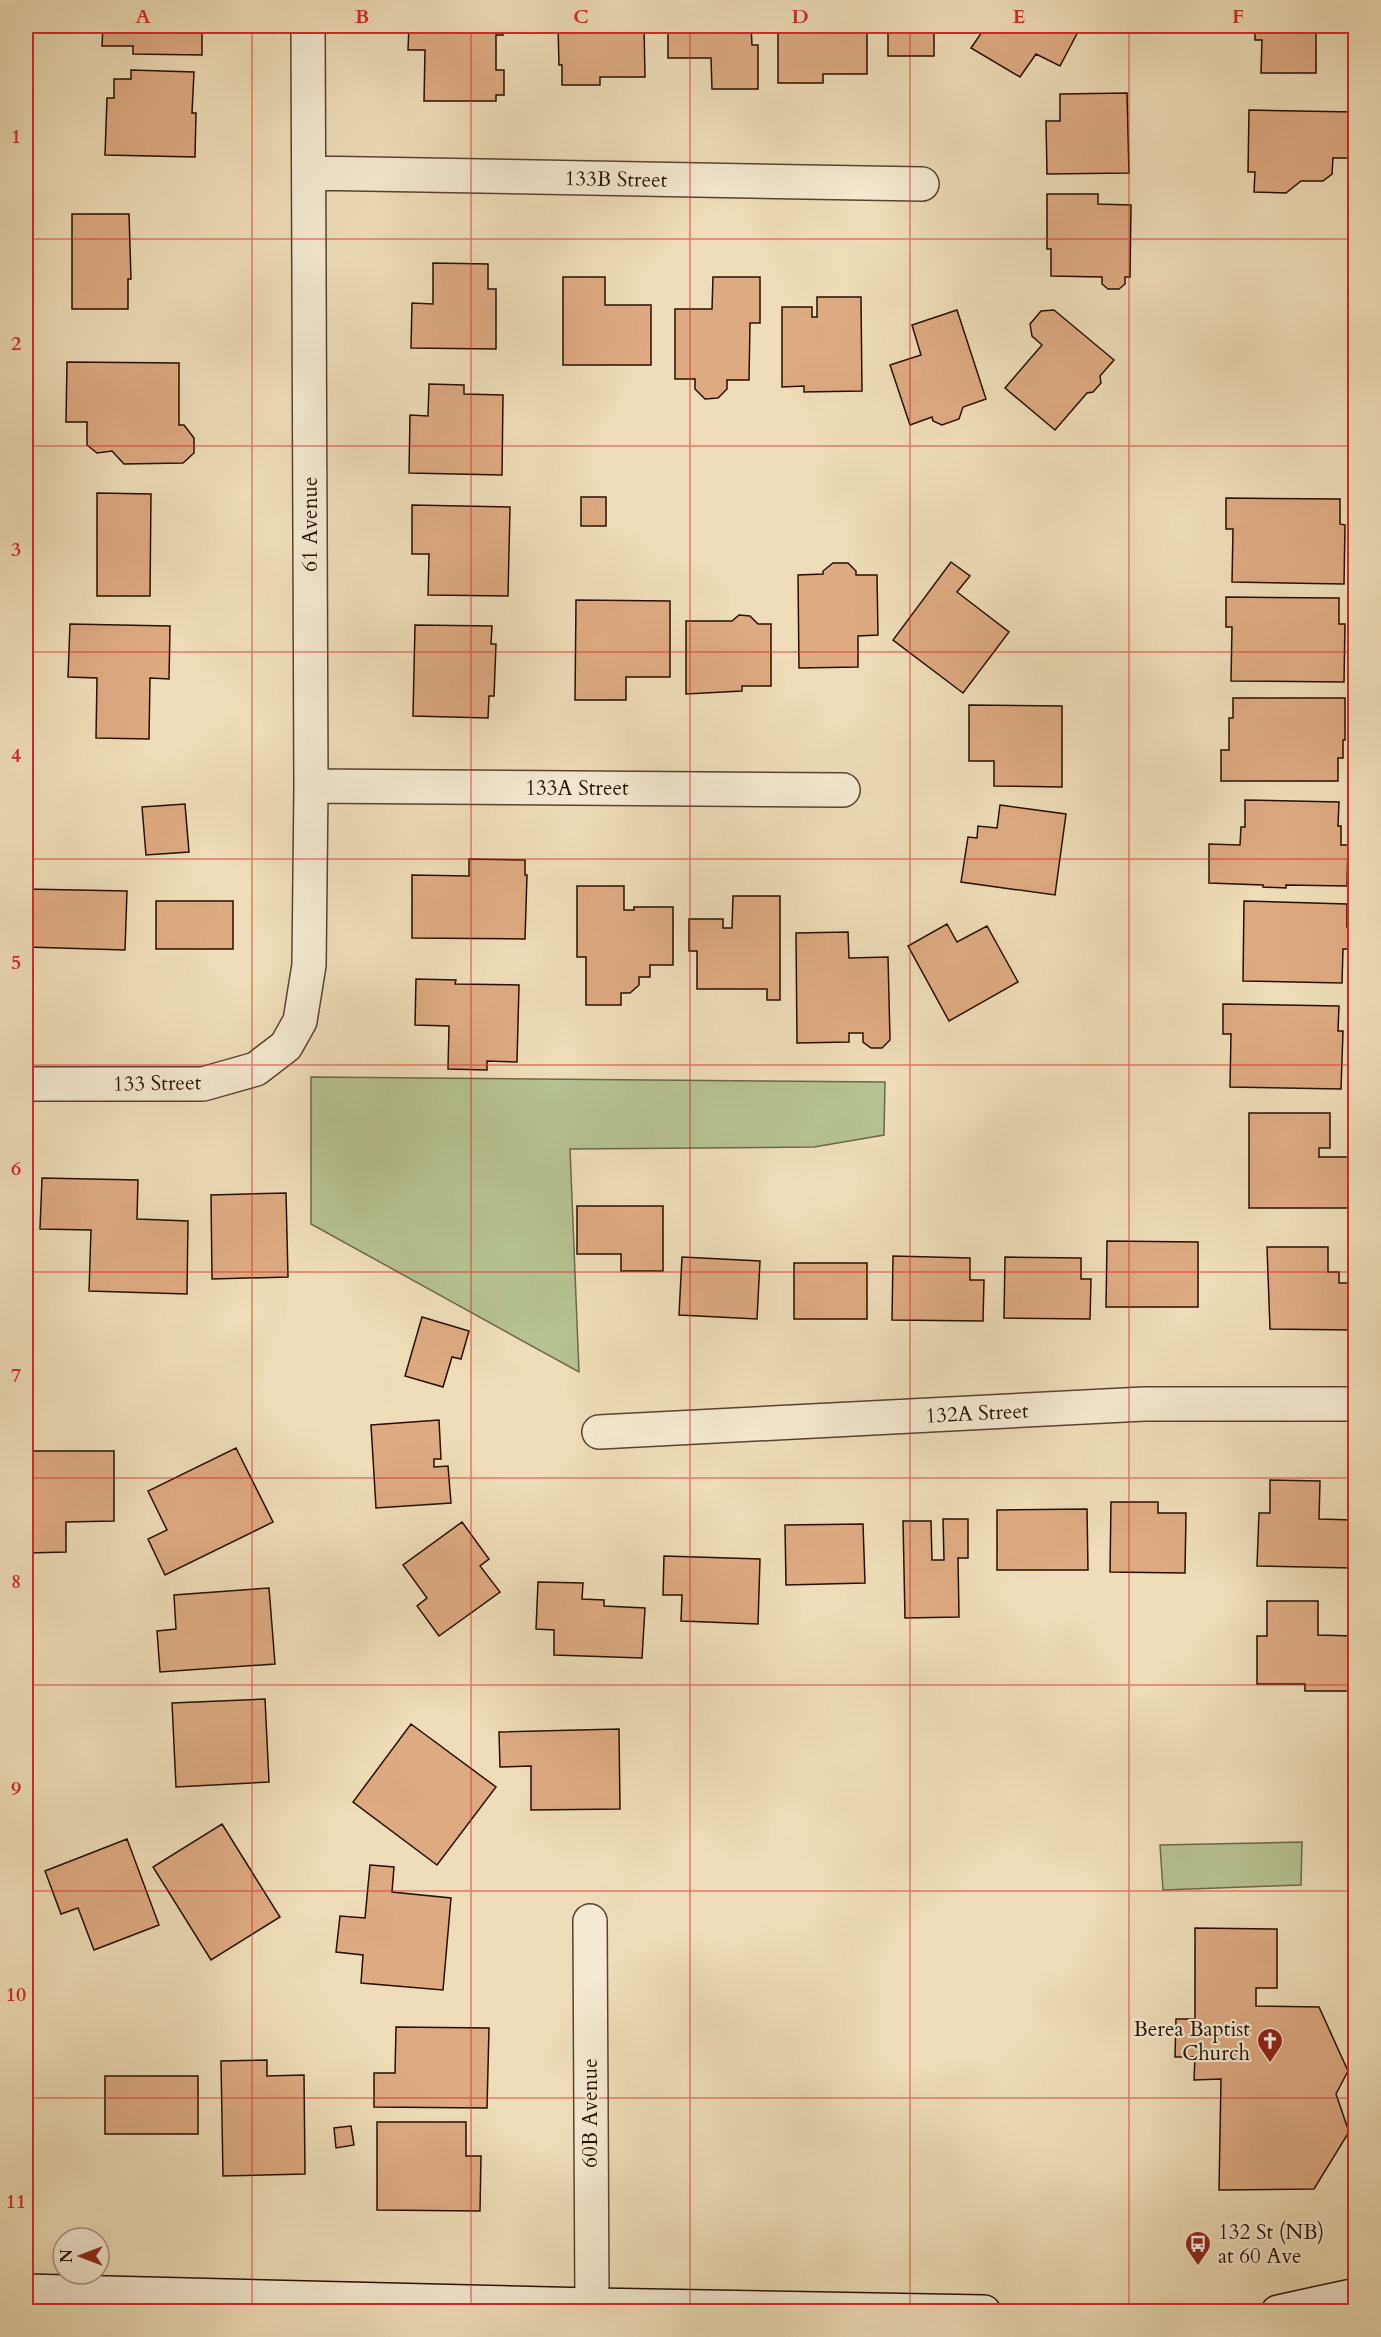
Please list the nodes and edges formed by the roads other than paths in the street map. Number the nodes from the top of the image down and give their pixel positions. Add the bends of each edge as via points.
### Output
1 (308, 26) edge
2 (309, 173) junction
3 (922, 184) dead end
4 (311, 786) junction
5 (843, 790) dead end
6 (300, 1021) joint
7 (26, 1084) edge
8 (1356, 1404) edge
9 (599, 1432) dead end
10 (590, 1921) dead end
11 (26, 2291) edge
12 (1356, 2295) edge
13 (592, 2305) junction
14 (984, 2312) edge
15 (1278, 2312) edge

1 - 2 street, 61 Avenue
2 - 3 street, 133B Street
2 - 4 street, 61 Avenue
4 - 5 street, 133A Street
4 - 6 street, 61 Avenue via 309,965
6 - 7 street, 133 Street via 286,1046 256,1069 203,1084
8 - 9 street, 132A Street via 1144,1404
10 - 13 street, 60B Avenue
11 - 13 street
12 - 15 street
13 - 14 street

